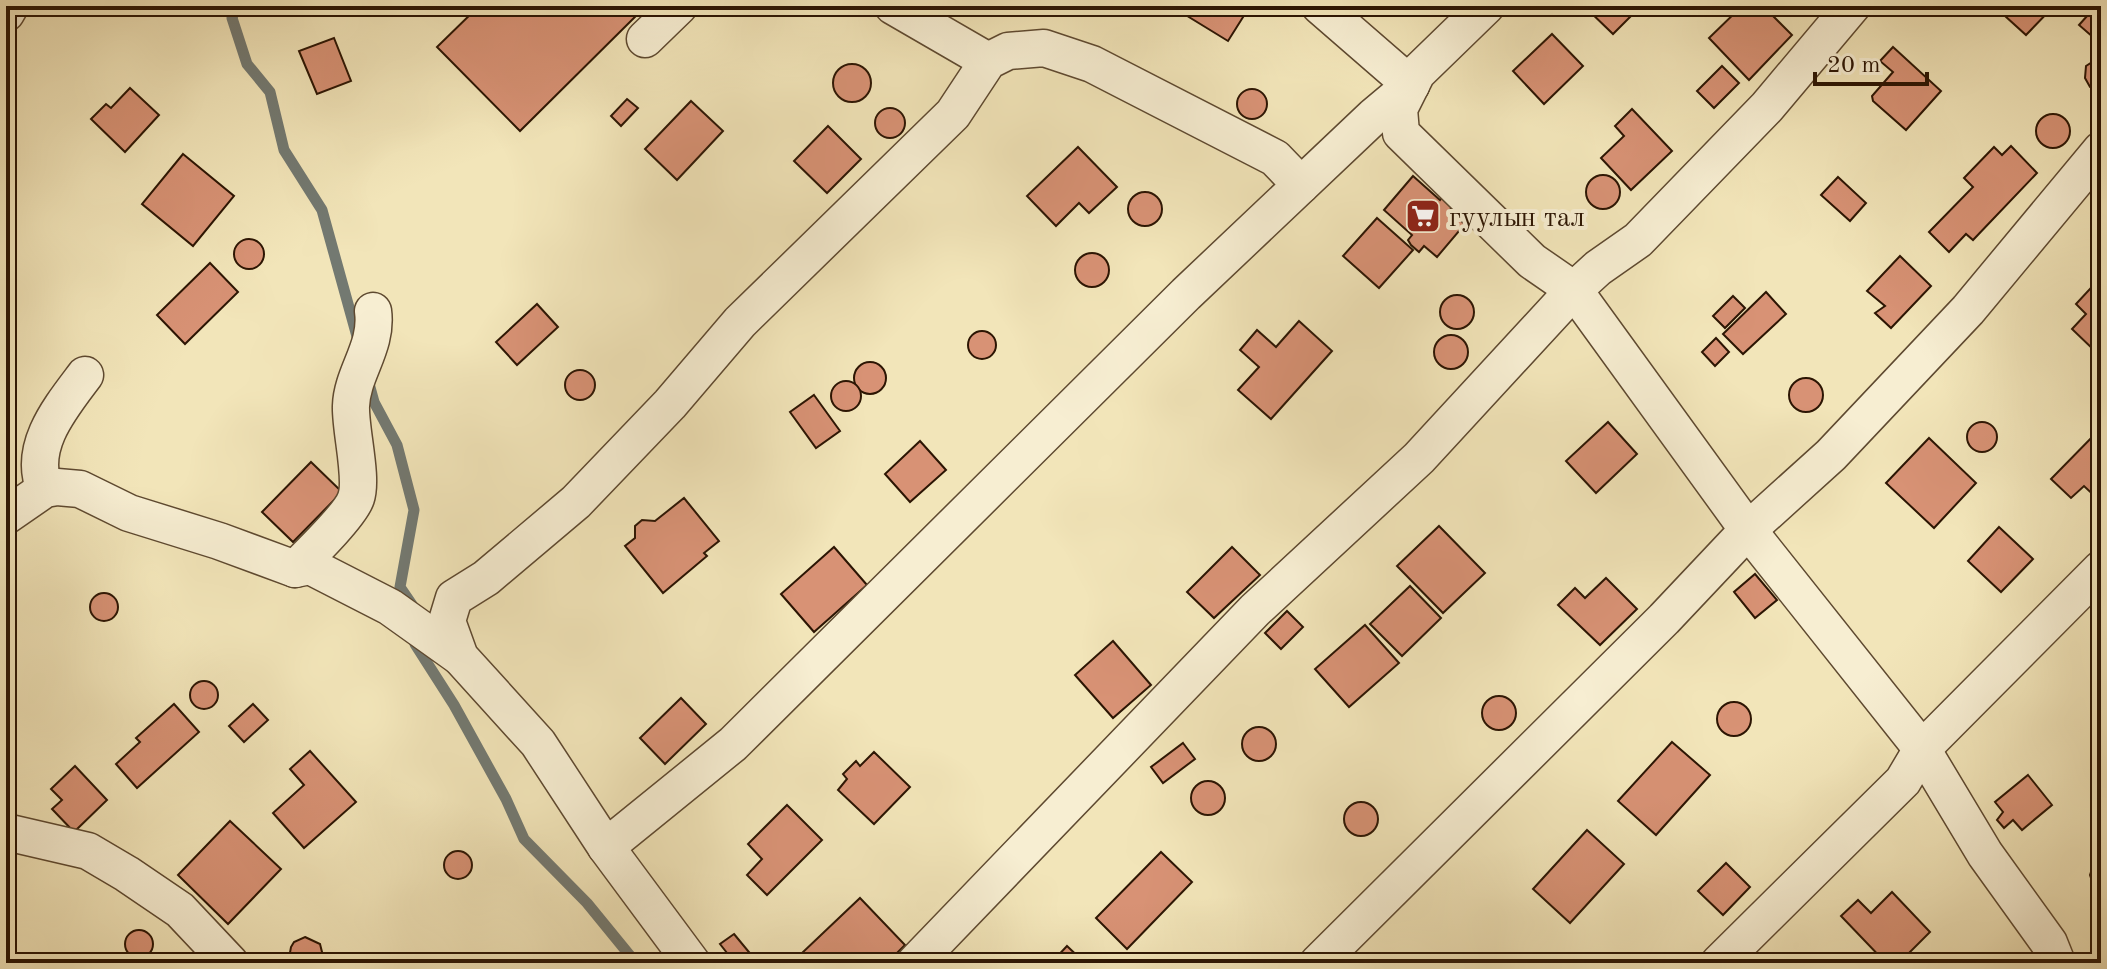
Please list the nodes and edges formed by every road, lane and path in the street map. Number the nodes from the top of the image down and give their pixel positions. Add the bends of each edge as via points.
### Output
1 (10, 6) edge
2 (679, 6) edge
3 (893, 6) edge
4 (1320, 6) edge
5 (1486, 6) edge
6 (1852, 6) edge
7 (6, 13) edge
8 (645, 39) dead end
9 (988, 61) junction
10 (1411, 85) junction
11 (2101, 150) edge
12 (1301, 185) junction
13 (1574, 290) junction
14 (373, 311) dead end
15 (85, 375) dead end
16 (45, 489) junction
17 (6, 516) edge
18 (1748, 530) junction
19 (295, 569) junction
20 (2101, 569) edge
21 (460, 657) junction
22 (1922, 749) junction
23 (6, 832) edge
24 (606, 847) junction
25 (230, 963) edge
26 (692, 963) edge
27 (915, 963) edge
28 (1318, 963) edge
29 (1719, 963) edge
30 (2057, 963) edge

1 - 7 street
2 - 8 street
3 - 9 street
4 - 10 street
5 - 10 street
6 - 13 street via 1767,107 1638,240
9 - 12 street via 1008,51 1044,48 1092,64 1275,158
9 - 21 street via 953,114 740,322 576,502 486,578 454,598 447,621
10 - 12 street
10 - 13 street via 1399,109 1401,133 1532,261
11 - 18 street via 1968,310 1831,455
12 - 24 street via 733,744
13 - 18 street
13 - 27 street via 1419,458 1255,610
14 - 19 street via 376,327 351,404 356,498
15 - 16 street via 44,438 39,475
16 - 17 street
16 - 19 street via 80,489 129,513
18 - 22 street
18 - 28 street
19 - 21 street via 310,566 390,607
20 - 22 street
21 - 24 street via 538,743
22 - 29 street via 1903,781
22 - 30 street
23 - 25 street via 101,858 180,910
24 - 26 street

